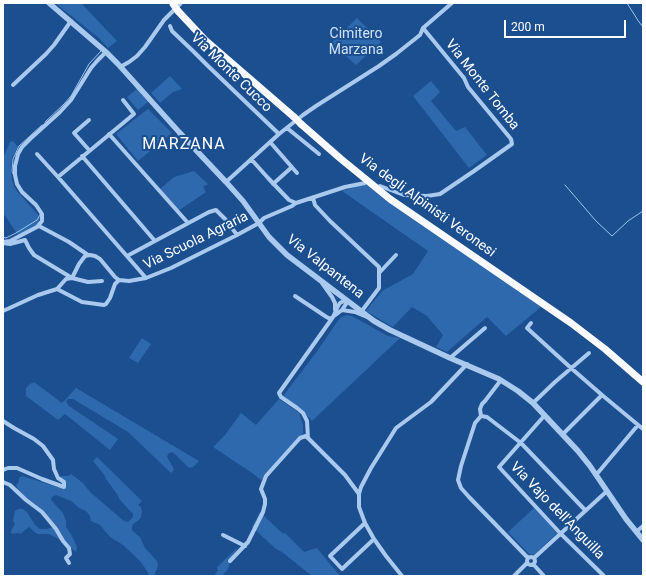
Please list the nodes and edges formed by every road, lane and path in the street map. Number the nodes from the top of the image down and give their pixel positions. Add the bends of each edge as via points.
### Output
1 (49, 3) edge
2 (173, 3) edge
3 (181, 3) edge
4 (452, 3) edge
5 (71, 22) junction
6 (170, 26) dead end
7 (423, 28) junction
8 (106, 52) junction
9 (120, 66) junction
10 (12, 85) dead end
11 (123, 100) dead end
12 (89, 120) dead end
13 (288, 128) junction
14 (109, 134) junction
15 (279, 134) junction
16 (270, 142) junction
17 (89, 150) junction
18 (37, 154) dead end
19 (319, 154) dead end
20 (82, 156) junction
21 (251, 159) junction
22 (292, 167) junction
23 (297, 173) dead end
24 (58, 176) junction
25 (226, 182) junction
26 (365, 183) dead end
27 (273, 184) junction
28 (380, 186) dead end
29 (313, 198) junction
30 (296, 203) junction
31 (188, 223) junction
32 (259, 223) junction
33 (39, 226) junction
34 (237, 235) junction
35 (155, 241) junction
36 (3, 243) edge
37 (88, 255) junction
38 (396, 255) dead end
39 (127, 256) junction
40 (380, 272) junction
41 (72, 278) junction
42 (146, 278) junction
43 (119, 280) junction
44 (320, 280) junction
45 (102, 281) dead end
46 (57, 289) junction
47 (295, 296) dead end
48 (347, 300) junction
49 (342, 310) junction
50 (3, 311) edge
51 (336, 311) junction
52 (361, 312) junction
53 (333, 317) junction
54 (374, 321) junction
55 (531, 323) dead end
56 (484, 328) dead end
57 (589, 353) dead end
58 (450, 358) junction
59 (467, 364) junction
60 (571, 368) junction
61 (501, 380) junction
62 (643, 382) edge
63 (602, 395) junction
64 (533, 403) junction
65 (545, 415) junction
66 (481, 416) junction
67 (3, 420) edge
68 (638, 425) junction
69 (643, 429) edge
70 (563, 434) junction
71 (308, 438) junction
72 (520, 443) junction
73 (3, 470) edge
74 (596, 475) junction
75 (349, 480) junction
76 (3, 482) edge
77 (361, 487) junction
78 (607, 491) junction
79 (359, 494) junction
80 (585, 510) junction
81 (365, 523) junction
82 (643, 526) edge
83 (636, 532) junction
84 (560, 533) junction
85 (223, 535) dead end
86 (374, 539) junction
87 (643, 540) edge
88 (245, 546) junction
89 (528, 558) junction
90 (534, 558) junction
91 (230, 561) dead end
92 (68, 563) dead end
93 (527, 563) junction
94 (533, 564) junction
95 (402, 576) edge
96 (514, 576) edge
97 (544, 576) edge
98 (604, 576) edge

1 - 5 street, Via Valpantena
2 - 62 highway, Via degli Alpinisti Veronesi, bridge via 205,40 390,199 571,323
3 - 9 street via 164,20 137,56
4 - 7 street
5 - 8 street, Via Valpantena
5 - 10 street via 46,54
6 - 15 street, Via Monte Cucco via 172,31
7 - 13 street via 420,35 396,54 316,106
7 - 28 street, Via Monte Tomba via 511,139 512,144 440,194 404,195
8 - 9 street, Via Valpantena
8 - 33 street via 90,68 71,100 18,154 15,166 17,184 42,214
9 - 25 street, Via Valpantena
11 - 14 street via 134,114
12 - 17 street via 74,133
13 - 15 street
13 - 19 street
14 - 17 street
14 - 31 street
15 - 16 street
16 - 21 street
16 - 22 street
17 - 20 street
18 - 24 street
20 - 24 street
20 - 35 street
21 - 25 street
21 - 27 street
22 - 23 street
22 - 27 street
24 - 39 street
25 - 32 street, Via Valpantena
26 - 29 street
27 - 30 street via 289,200
29 - 30 street
29 - 40 street via 315,205 330,221 380,267
30 - 32 street via 264,218
31 - 34 street via 216,210
31 - 35 street
32 - 34 street, Via Scuola Agraria
32 - 44 street, Via Valpantena via 287,255
33 - 36 street
33 - 37 street via 65,239
34 - 42 street, Via Scuola Agraria
35 - 39 street
36 - 41 street via 25,240 34,255
37 - 41 street via 79,264
37 - 43 street via 100,259
38 - 40 street
39 - 42 street
40 - 52 street, Via Valpantena via 379,288
41 - 45 street via 88,282
41 - 46 street via 66,279
42 - 43 street, Via Scuola Agraria
43 - 46 street via 114,284 110,298 104,305 82,302
44 - 48 street, Via Valpantena
44 - 51 street via 332,297
46 - 50 street
47 - 53 street via 324,316 330,319
48 - 49 street
48 - 51 street via 340,303
48 - 52 street, Via Valpantena
49 - 53 street
49 - 54 street via 355,312
51 - 53 street
52 - 54 street, Via Valpantena
53 - 71 street via 279,393 303,414 307,422
54 - 58 street, Via Valpantena
55 - 60 street via 527,328
56 - 58 street
57 - 60 street
58 - 59 street, Via Valpantena
59 - 61 street, Via Valpantena
59 - 77 street via 431,402 396,428
60 - 63 street
60 - 64 street
61 - 64 street, Via Valpantena
61 - 66 street via 482,404
63 - 68 street
63 - 70 street
64 - 65 street, Via Valpantena
65 - 70 street, Via Valpantena
65 - 72 street
66 - 72 street via 487,417
66 - 89 street via 475,423 458,480 469,497
67 - 73 street via 43,446 53,460 54,469 58,478 64,482 64,487 17,468
68 - 69 street
68 - 74 street
70 - 74 street, Via Valpantena
71 - 75 street
71 - 88 street via 300,438 266,476 261,489 265,499 263,512
72 - 80 street
72 - 84 street, Via Vajo dell'Anguilla via 500,467
74 - 78 street, Via Valpantena
75 - 77 street
75 - 79 street
76 - 92 street via 42,512 56,529 69,548 70,554 66,558
77 - 79 street
78 - 80 street
78 - 83 street, Via Valpantena
79 - 81 street via 359,507
80 - 84 street
81 - 86 street
81 - 86 street via 330,556 342,569
82 - 83 street
83 - 87 street, Via Valpantena
84 - 90 street
84 - 98 street, Via Vajo dell'Anguilla
85 - 88 street
86 - 95 street
88 - 91 street
89 - 90 street
89 - 93 street
90 - 94 street
93 - 94 street
93 - 96 street
94 - 97 street

